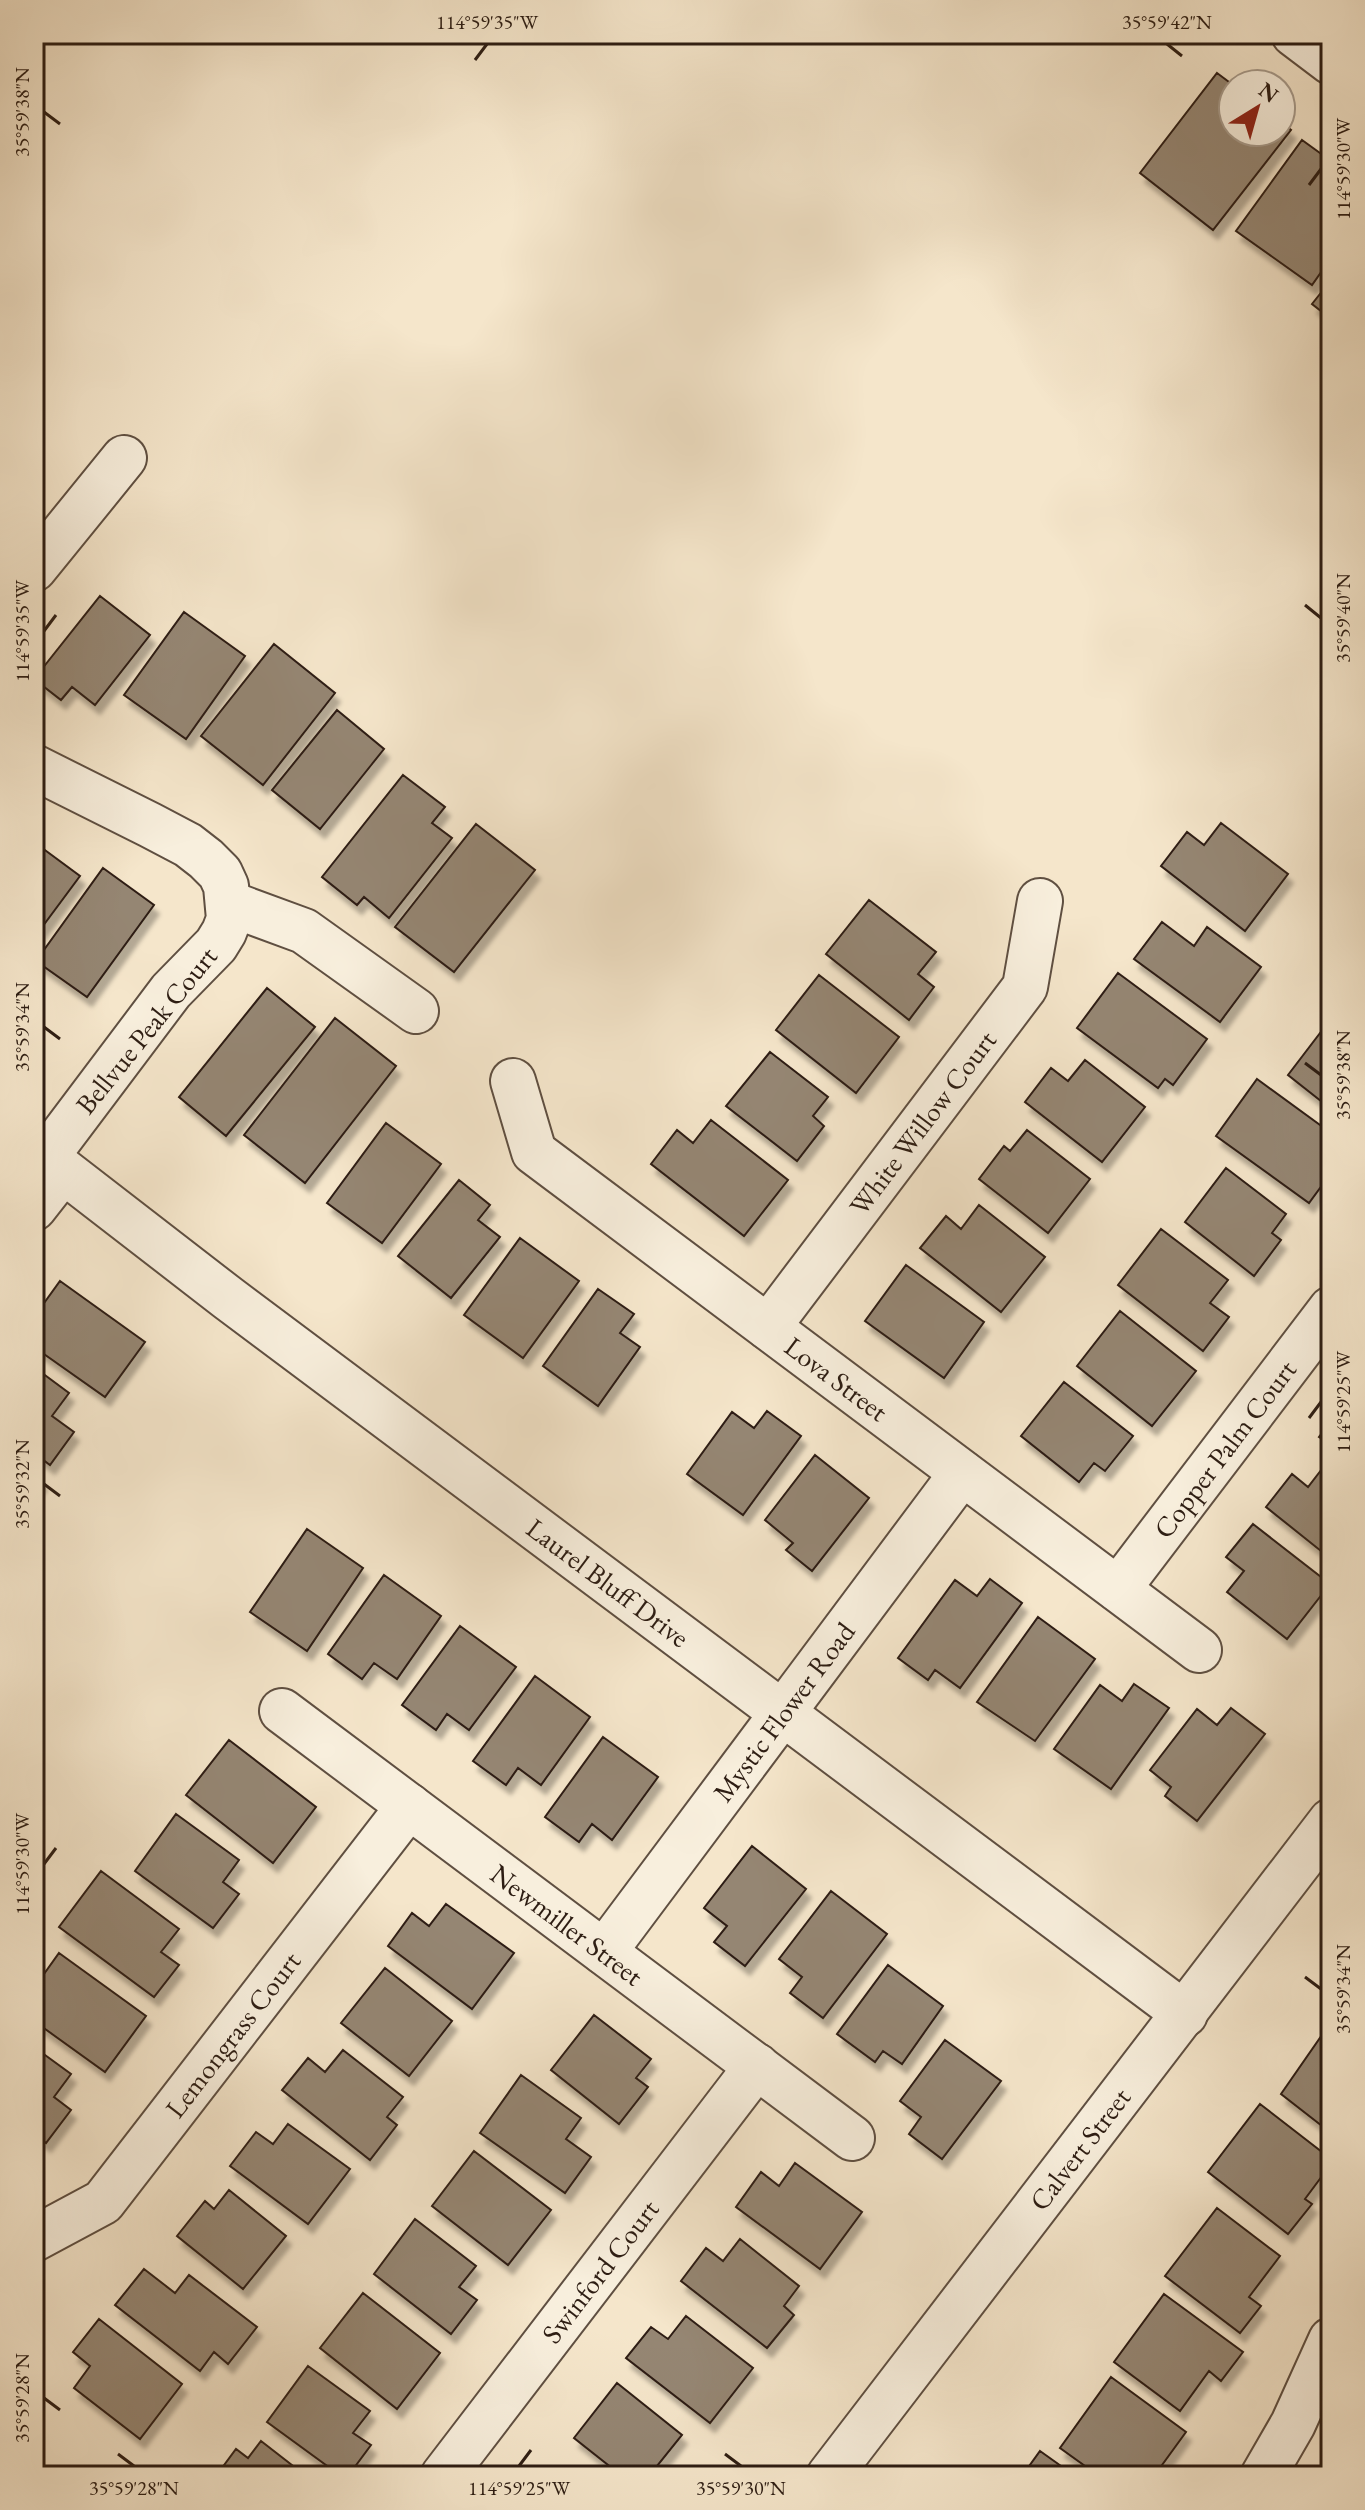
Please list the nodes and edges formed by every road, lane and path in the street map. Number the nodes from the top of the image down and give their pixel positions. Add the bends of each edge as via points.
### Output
1 (1294, 34) edge
2 (1331, 62) edge
3 (124, 458) dead end
4 (34, 569) edge
5 (34, 767) edge
6 (1040, 901) dead end
7 (228, 903) junction
8 (416, 1011) dead end
9 (513, 1081) dead end
10 (47, 1158) edge
11 (34, 1208) edge
12 (1331, 1309) edge
13 (768, 1327) junction
14 (962, 1473) junction
15 (1118, 1589) junction
16 (1199, 1650) dead end
17 (282, 1711) dead end
18 (782, 1713) junction
19 (409, 1806) junction
20 (1331, 1821) edge
21 (604, 1952) junction
22 (1185, 2014) junction
23 (757, 2066) junction
24 (852, 2138) dead end
25 (34, 2239) edge
26 (1331, 2340) edge
27 (443, 2476) edge
28 (829, 2476) edge
29 (1263, 2476) edge

1 - 2 street
3 - 4 street
5 - 7 street via 188,845 220,873
6 - 13 street, White Willow Court via 1025,987
7 - 8 street via 304,931
7 - 10 street, Bellvue Peak Court via 229,919 216,945 171,991
9 - 13 street, Lova Street via 534,1152
10 - 11 street, Bellvue Peak Court
10 - 18 street, Laurel Bluff Drive
12 - 15 street, Copper Palm Court
13 - 14 street, Lova Street
14 - 15 street, Lova Street
14 - 18 street, Mystic Flower Road
15 - 16 street, Lova Street
17 - 19 street, Newmiller Street
18 - 21 street, Mystic Flower Road
18 - 22 street, Laurel Bluff Drive
19 - 21 street, Newmiller Street
19 - 25 street, Lemongrass Court via 103,2202
20 - 22 street, Calvert Street
21 - 23 street, Newmiller Street
22 - 28 street, Calvert Street
23 - 24 street, Newmiller Street
23 - 27 street, Swinford Court
26 - 29 street

